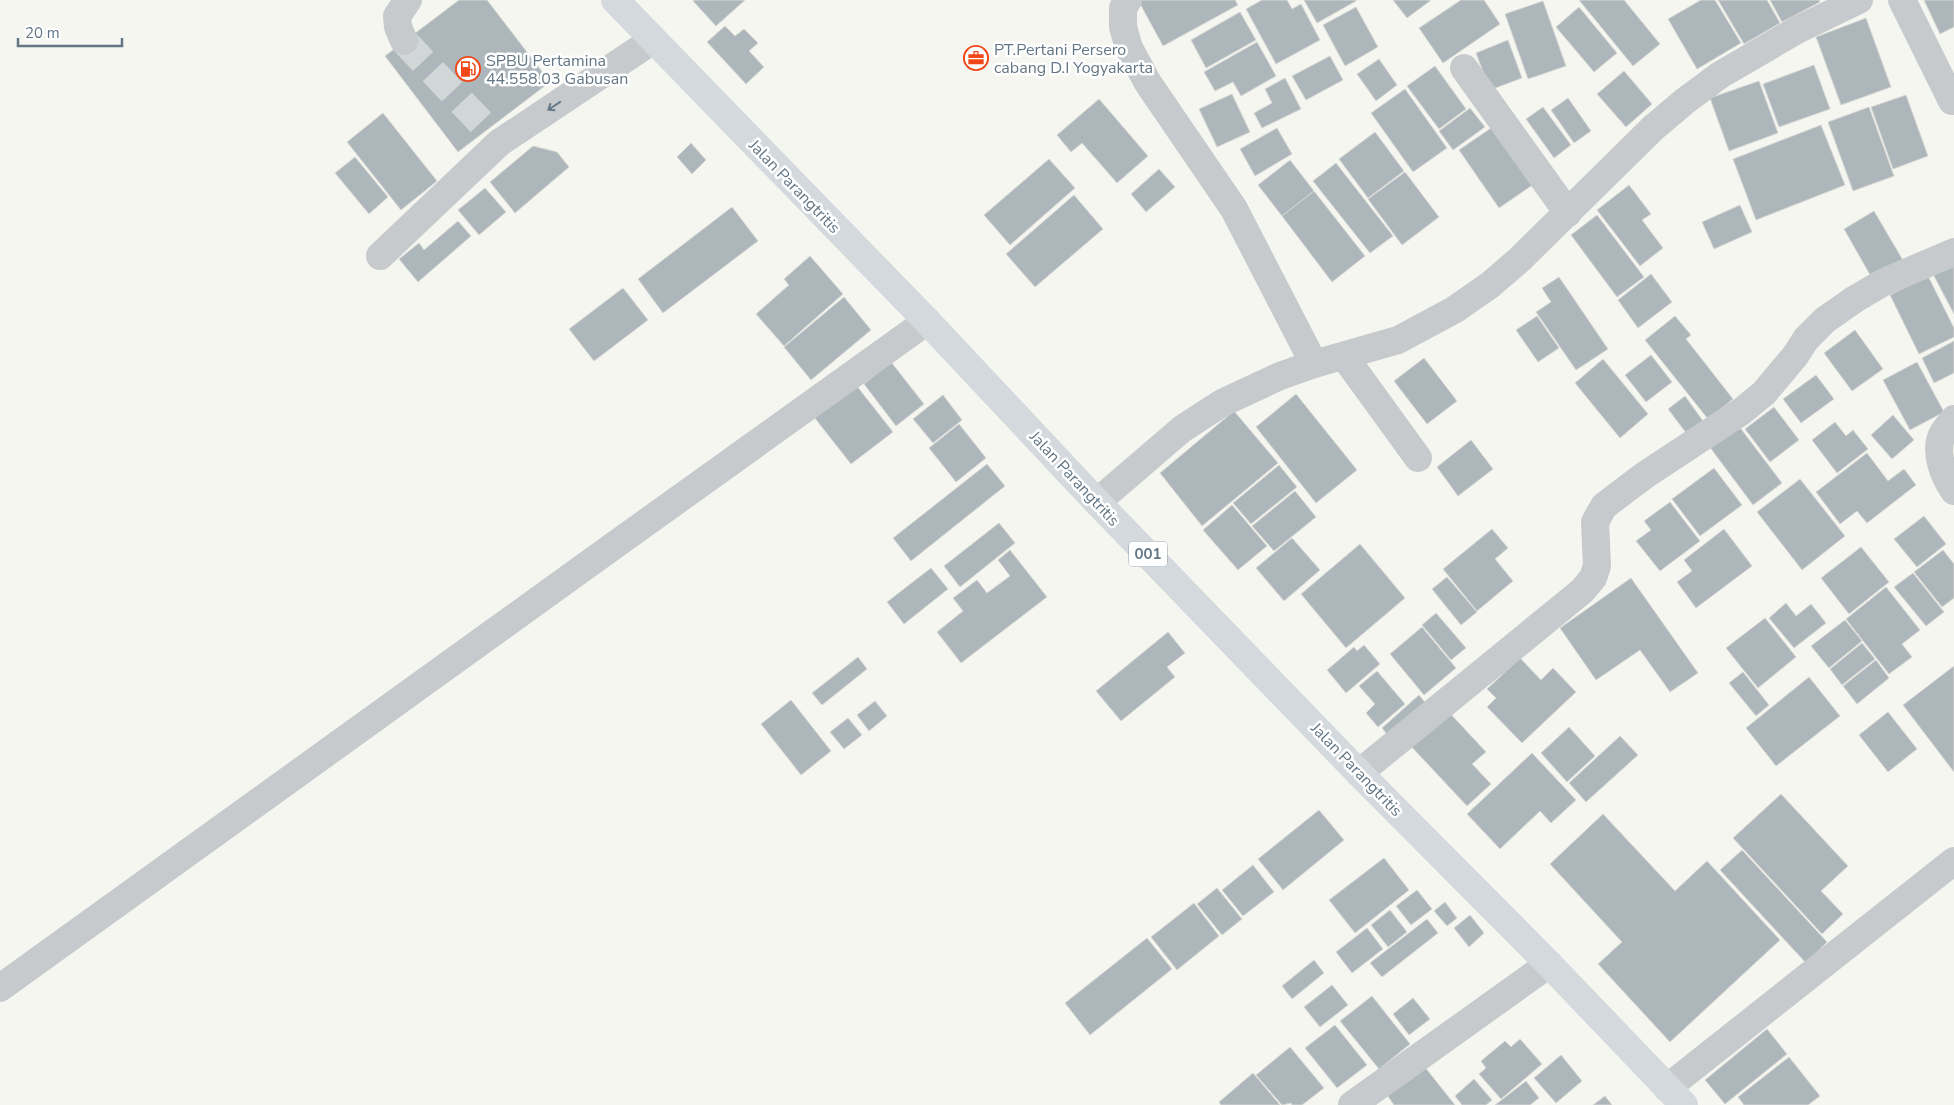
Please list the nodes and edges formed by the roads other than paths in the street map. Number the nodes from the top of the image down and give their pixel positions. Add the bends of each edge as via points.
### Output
1 (408, 0) edge
2 (615, 0) edge
3 (1859, 0) edge
4 (1902, 0) edge
5 (1121, 3) edge
6 (653, 40) junction
7 (404, 41) tunnel mouth
8 (1464, 68) dead end
9 (1952, 101) dead end
10 (1568, 213) junction
11 (1954, 252) edge
12 (380, 256) dead end
13 (927, 321) junction
14 (1344, 356) junction
15 (1314, 364) junction
16 (1954, 419) edge
17 (1418, 458) dead end
18 (1954, 491) edge
19 (1097, 502) junction
20 (1359, 773) junction
21 (1954, 861) edge
22 (1549, 964) junction
23 (0, 988) edge
24 (1675, 1096) edge
25 (1352, 1105) edge

1 - 7 street via 397,16
2 - 6 main road, Jalan Parangtritis / 001
3 - 10 street via 1797,30 1720,75 1653,128
4 - 9 street
5 - 15 street via 1129,48 1148,84 1234,209
6 -> 12 street via 493,137
6 - 13 main road, Jalan Parangtritis / 001
8 - 10 street
10 - 14 street via 1490,285 1454,310 1398,340
11 - 20 street via 1884,282 1825,320 1749,405 1616,495 1604,506 1595,522 1597,566 1593,578 1582,591
13 - 19 main road, Jalan Parangtritis / 001
13 - 23 street
14 - 15 street
14 - 17 street
15 - 19 street via 1222,403 1182,430
16 - 18 street via 1942,435 1939,453 1947,481
19 - 20 main road, Jalan Parangtritis / 001
20 - 22 main road, Jalan Parangtritis / 001
21 - 24 street
22 - 24 main road, Jalan Parangtritis / 001
22 - 25 street

